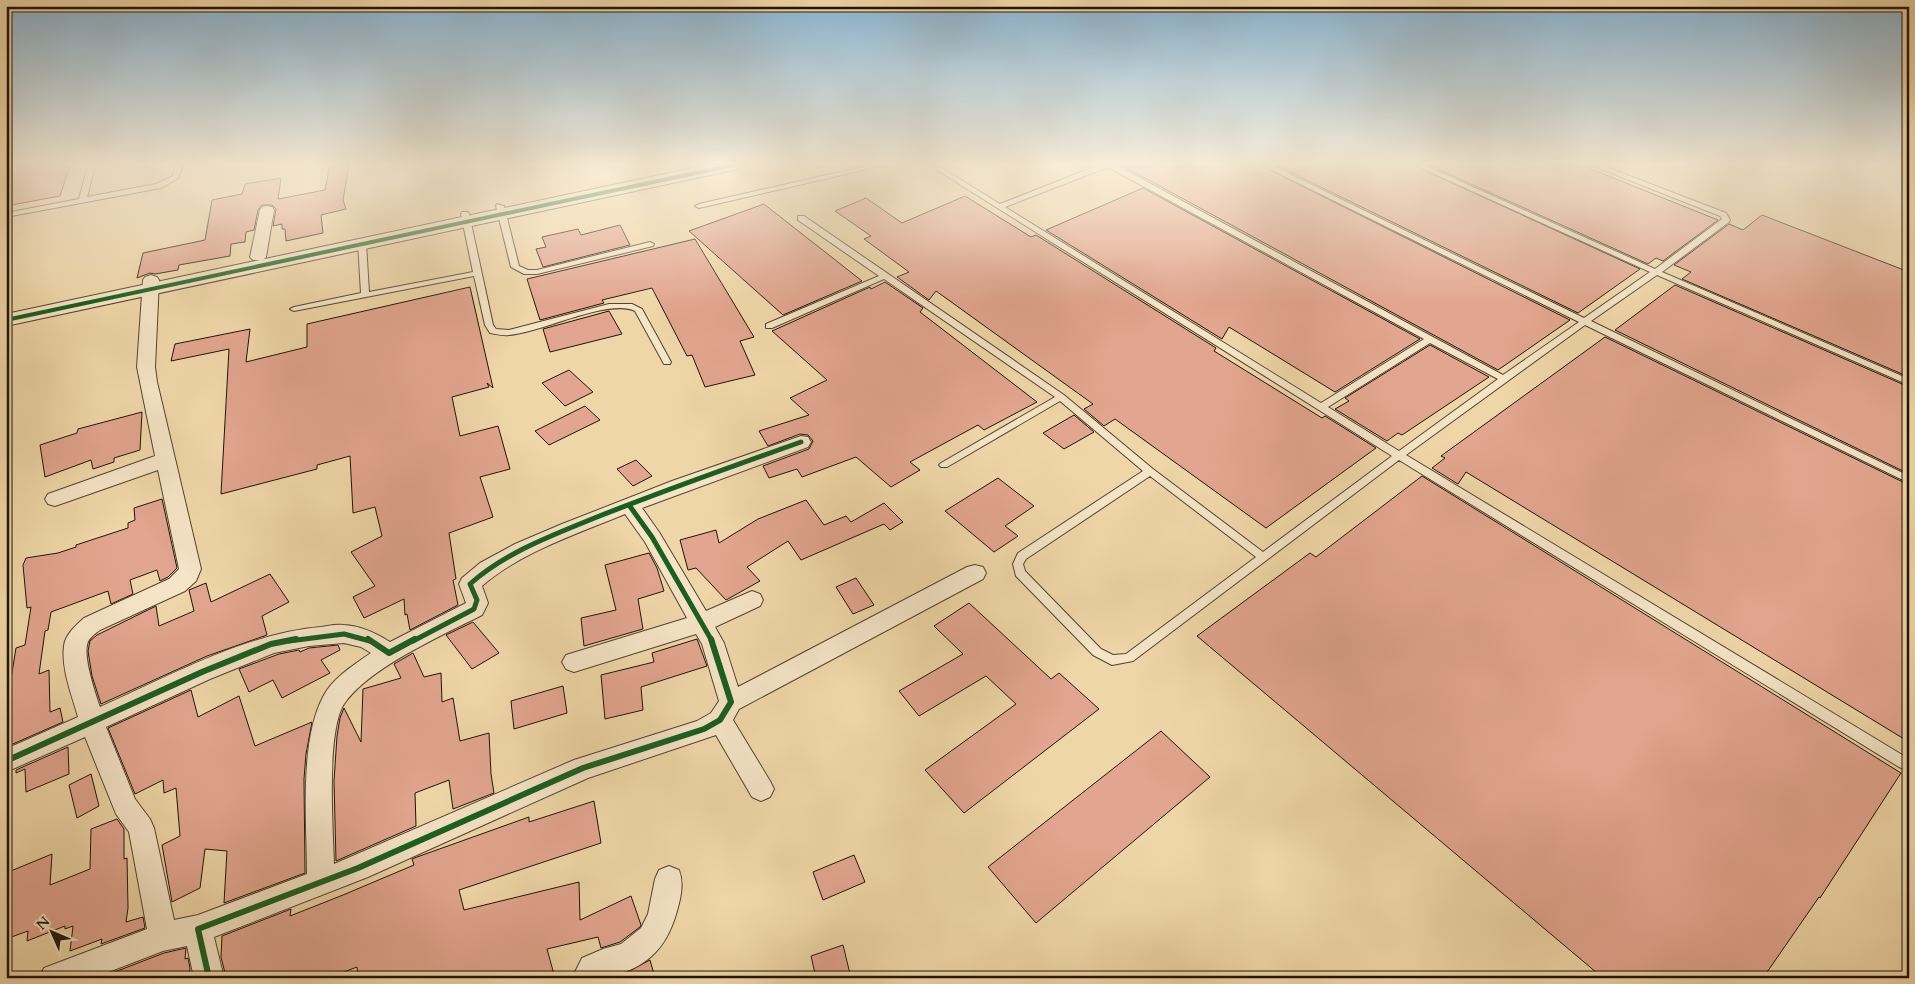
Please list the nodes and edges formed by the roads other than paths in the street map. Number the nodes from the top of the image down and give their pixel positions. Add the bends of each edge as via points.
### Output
1 (267, 210) dead end
2 (501, 210) edge
3 (28, 211) edge
4 (497, 211) edge
5 (1005, 211) edge
6 (1194, 211) edge
7 (1358, 211) edge
8 (1520, 211) edge
9 (1712, 211) edge
10 (6, 215) edge
11 (465, 218) junction
12 (801, 218) dead end
13 (362, 243) junction
14 (650, 244) dead end
15 (258, 257) junction
16 (1656, 272) junction
17 (478, 273) junction
18 (885, 276) junction
19 (151, 285) junction
20 (365, 295) junction
21 (294, 309) dead end
22 (6, 311) edge
23 (6, 320) edge
24 (1583, 322) junction
25 (769, 326) dead end
26 (1430, 339) junction
27 (667, 362) dead end
28 (1504, 379) junction
29 (1909, 382) edge
30 (1061, 397) junction
31 (1321, 407) junction
32 (801, 442) dead end
33 (1398, 455) junction
34 (166, 460) junction
35 (944, 465) dead end
36 (1150, 471) junction
37 (1909, 480) edge
38 (55, 499) dead end
39 (629, 505) junction
40 (1264, 558) junction
41 (975, 573) dead end
42 (752, 600) dead end
43 (702, 623) junction
44 (389, 653) junction
45 (574, 662) dead end
46 (726, 711) junction
47 (92, 723) junction
48 (6, 761) edge
49 (1909, 765) edge
50 (761, 789) dead end
51 (668, 879) dead end
52 (321, 882) junction
53 (198, 929) junction
54 (163, 937) junction
55 (71, 975) edge
56 (209, 978) edge
57 (587, 978) edge

1 - 15 street
2 - 14 lane via 515,267 527,272
3 - 10 lane
4 - 11 street
5 - 31 lane
6 - 26 lane
7 - 24 lane
8 - 16 lane
9 - 16 lane via 1726,220
11 - 13 street
11 - 15 street
11 - 17 lane
12 - 18 lane
13 - 19 street
13 - 20 lane
15 - 19 street
16 - 24 lane
16 - 29 lane
17 - 20 lane
17 - 27 lane via 492,331 509,332 609,306 632,306 638,309
18 - 25 lane
18 - 30 lane
19 - 22 street
19 - 23 street
19 - 34 street via 146,367
20 - 21 lane
24 - 28 lane
24 - 37 lane
26 - 28 lane
26 - 31 lane
28 - 33 lane
30 - 35 lane
30 - 36 lane
31 - 33 lane
32 - 39 street
33 - 40 lane
33 - 49 lane
34 - 38 street
34 - 47 street via 190,569 188,576 177,585 92,624 81,633 76,645 78,673
36 - 40 lane
36 - 40 lane via 1022,556 1018,564 1020,573 1097,652 1112,660 1128,658
39 - 43 street via 652,537
39 - 44 street via 544,540 483,572 470,584 478,600 474,609
41 - 46 street
42 - 43 street
43 - 45 street
43 - 46 street via 713,643
44 - 47 street via 367,639 344,634 271,644
44 - 52 street via 351,682 335,698 327,714 320,755
46 - 50 street
46 - 52 street via 704,729 583,768
47 - 48 street
47 - 54 street via 125,806 141,828
51 - 57 street via 667,902 653,935 627,957 598,964
52 - 53 street
53 - 54 street
53 - 56 street
54 - 55 street

